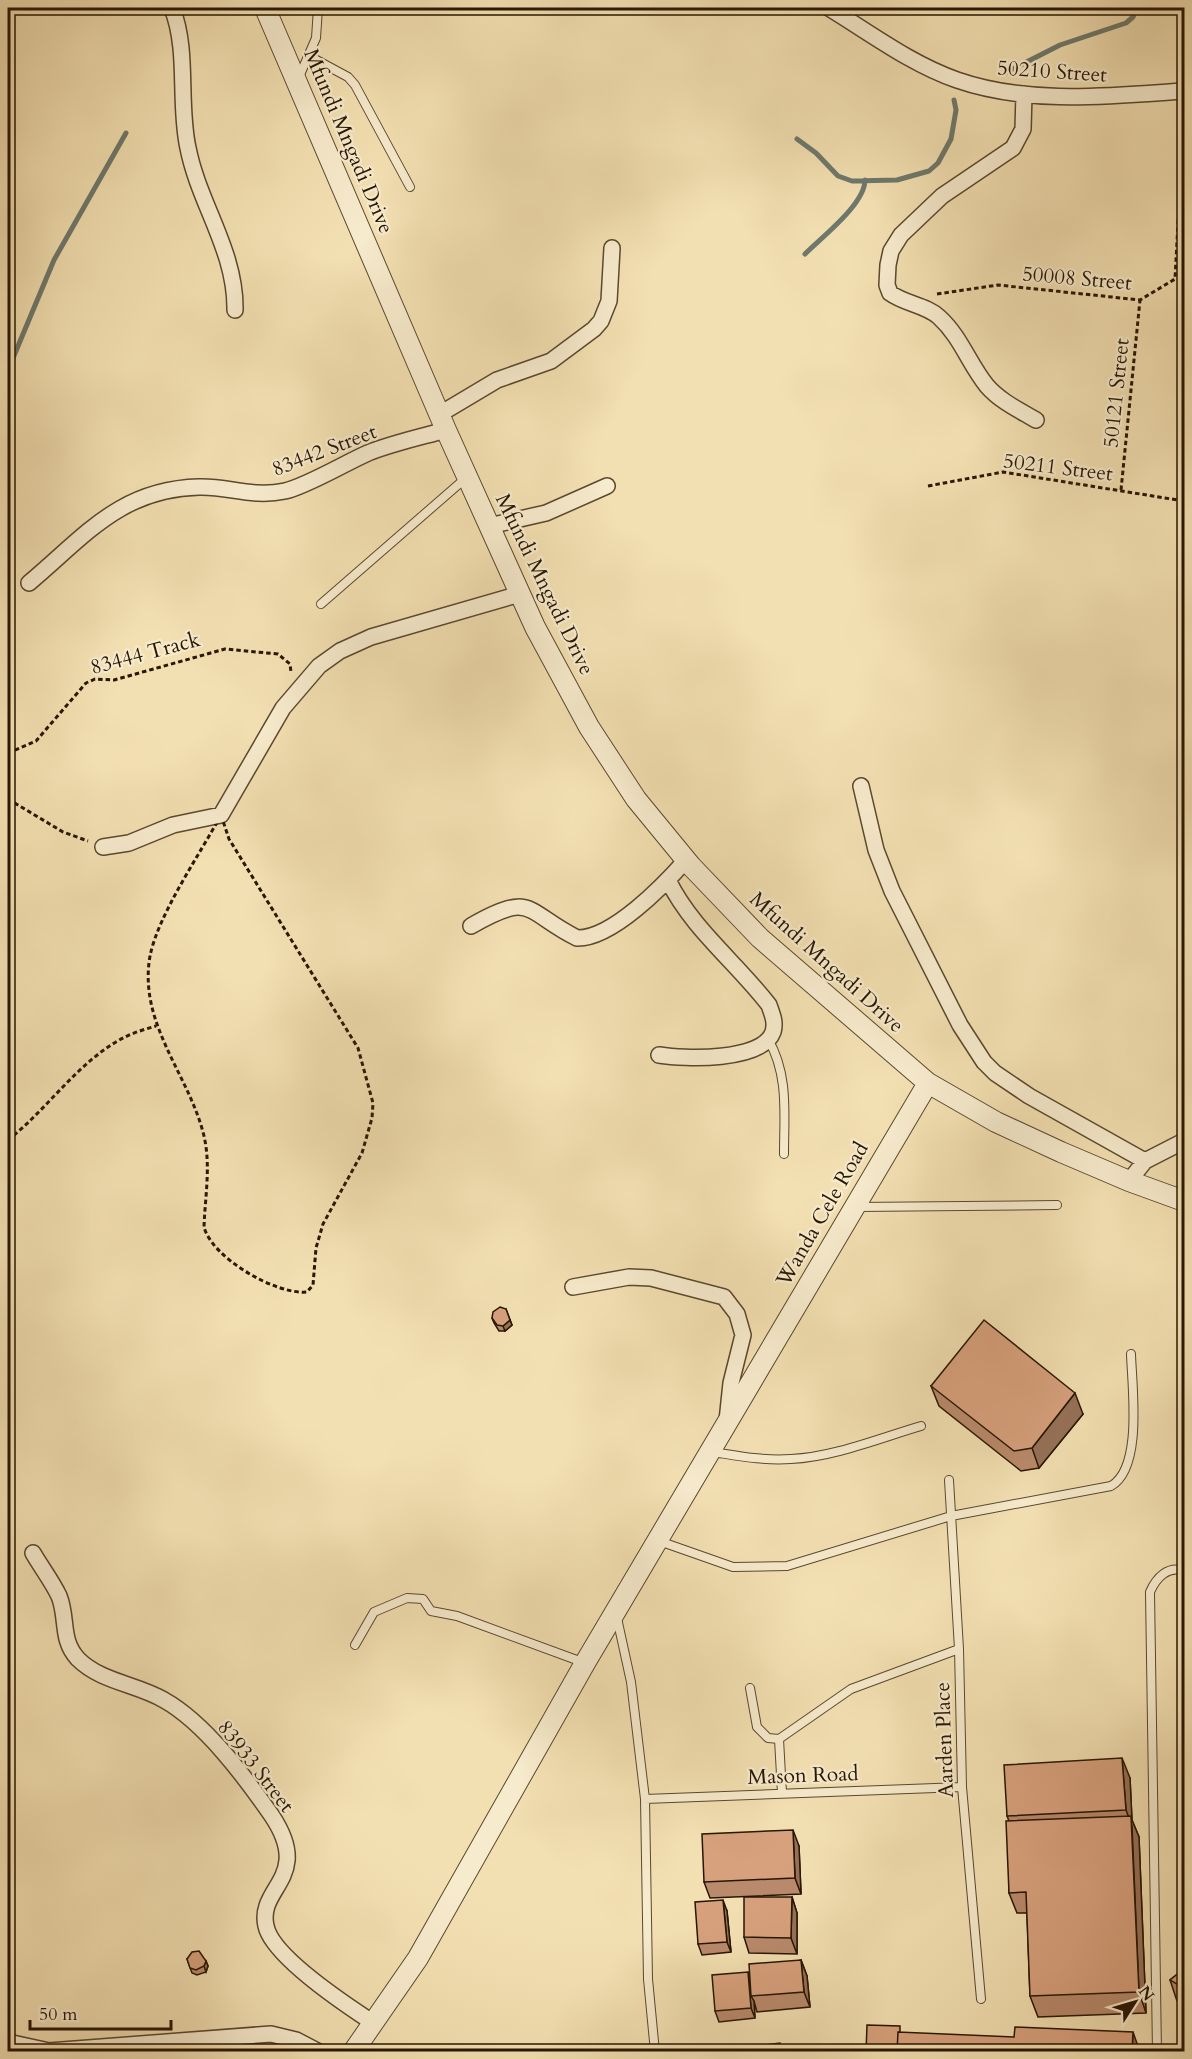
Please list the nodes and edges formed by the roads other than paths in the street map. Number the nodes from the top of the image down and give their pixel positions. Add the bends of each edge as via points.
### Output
1 (172, 8) edge
2 (265, 8) edge
3 (318, 8) edge
4 (829, 8) edge
5 (309, 56) junction
6 (297, 81) junction
7 (1185, 91) edge
8 (1024, 94) junction
9 (410, 187) dead end
10 (612, 248) dead end
11 (235, 310) dead end
12 (1036, 420) dead end
13 (443, 422) junction
14 (467, 477) junction
15 (607, 486) dead end
16 (489, 526) junction
17 (29, 583) dead end
18 (520, 594) junction
19 (321, 604) dead end
20 (861, 786) dead end
21 (103, 847) road end
22 (686, 860) junction
23 (668, 880) junction
24 (471, 926) dead end
25 (768, 1039) junction
26 (659, 1055) dead end
27 (928, 1083) junction
28 (1185, 1141) edge
29 (784, 1154) dead end
30 (1145, 1161) junction
31 (1129, 1181) junction
32 (1185, 1201) edge
33 (1057, 1205) dead end
34 (854, 1207) junction
35 (573, 1287) dead end
36 (1131, 1354) dead end
37 (726, 1425) junction
38 (921, 1426) dead end
39 (711, 1452) junction
40 (949, 1480) dead end
41 (951, 1516) junction
42 (659, 1541) junction
43 (33, 1553) dead end
44 (1185, 1571) edge
45 (616, 1614) junction
46 (355, 1645) dead end
47 (959, 1649) junction
48 (585, 1664) junction
49 (750, 1688) dead end
50 (778, 1739) junction
51 (962, 1787) junction
52 (782, 1793) junction
53 (645, 1798) junction
54 (981, 1999) dead end
55 (372, 2022) junction
56 (8, 2044) edge
57 (319, 2052) edge
58 (353, 2052) edge
59 (655, 2052) edge
60 (1157, 2052) edge

1 - 11 street via 178,34 188,150 230,261
2 - 6 street, Mfundi Mngadi Drive
3 - 5 lane via 316,38
4 - 8 street, 50210 Street via 917,62 957,80
5 - 6 lane
5 - 9 lane via 348,77 355,85
6 - 13 street, Mfundi Mngadi Drive
7 - 8 street, 50210 Street via 1114,96
8 - 12 street via 1023,129 1013,148 942,196 912,224 891,251 886,276 890,293 929,310 945,322 979,375 1001,399
10 - 13 street, 83442 Street via 609,301 594,329 551,361 497,380
13 - 14 street, Mfundi Mngadi Drive
13 - 17 street, 83442 Street via 287,490 260,494 175,488 123,504 104,516
14 - 16 street, Mfundi Mngadi Drive
14 - 19 lane
15 - 16 street via 546,513
16 - 18 street, Mfundi Mngadi Drive
18 - 21 street via 371,636 340,651 300,686 260,744 221,815
18 - 22 street, Mfundi Mngadi Drive via 589,727 636,799
20 - 30 street via 876,850 892,891 960,1025 984,1062 1029,1096
22 - 23 street
22 - 27 street, Mfundi Mngadi Drive via 760,938
23 - 24 street via 648,899 586,938 566,932 545,916 524,907 497,911
23 - 25 street via 702,931 769,1005 774,1029
25 - 26 street via 727,1056
25 - 29 lane via 778,1056 784,1084
27 - 31 street via 996,1122
27 - 34 street, Wanda Cele Road
28 - 30 street
30 - 31 street
31 - 32 street
33 - 34 lane
34 - 37 street, Wanda Cele Road
35 - 37 street via 629,1277 651,1278 724,1297 737,1314 743,1335
36 - 41 lane via 1132,1431 1127,1470 1117,1482
37 - 39 street, Wanda Cele Road
38 - 39 lane via 793,1460 762,1460
39 - 42 street, Wanda Cele Road
40 - 41 lane, Aarden Place
41 - 42 lane via 787,1566 733,1567
41 - 47 lane, Aarden Place
42 - 45 street, Wanda Cele Road
43 - 55 street, 83933 Street via 58,1596 69,1648 79,1660 187,1715 272,1816 283,1835 288,1863 266,1913 265,1925 272,1943
44 - 60 lane via 1172,1569 1165,1573 1154,1585 1150,1600
45 - 48 street, Wanda Cele Road
45 - 53 lane via 633,1692
46 - 48 lane via 374,1612 407,1598 423,1599 431,1611 457,1616
47 - 50 lane via 851,1689
47 - 51 lane, Aarden Place
48 - 55 street, Wanda Cele Road via 418,1958
49 - 50 lane via 757,1727 768,1738
50 - 52 lane
51 - 52 lane, Mason Road
51 - 54 lane, Aarden Place
52 - 53 lane, Mason Road
53 - 59 lane via 648,1979
55 - 58 street, Wanda Cele Road
56 - 57 street via 49,2051 271,2034 296,2040

